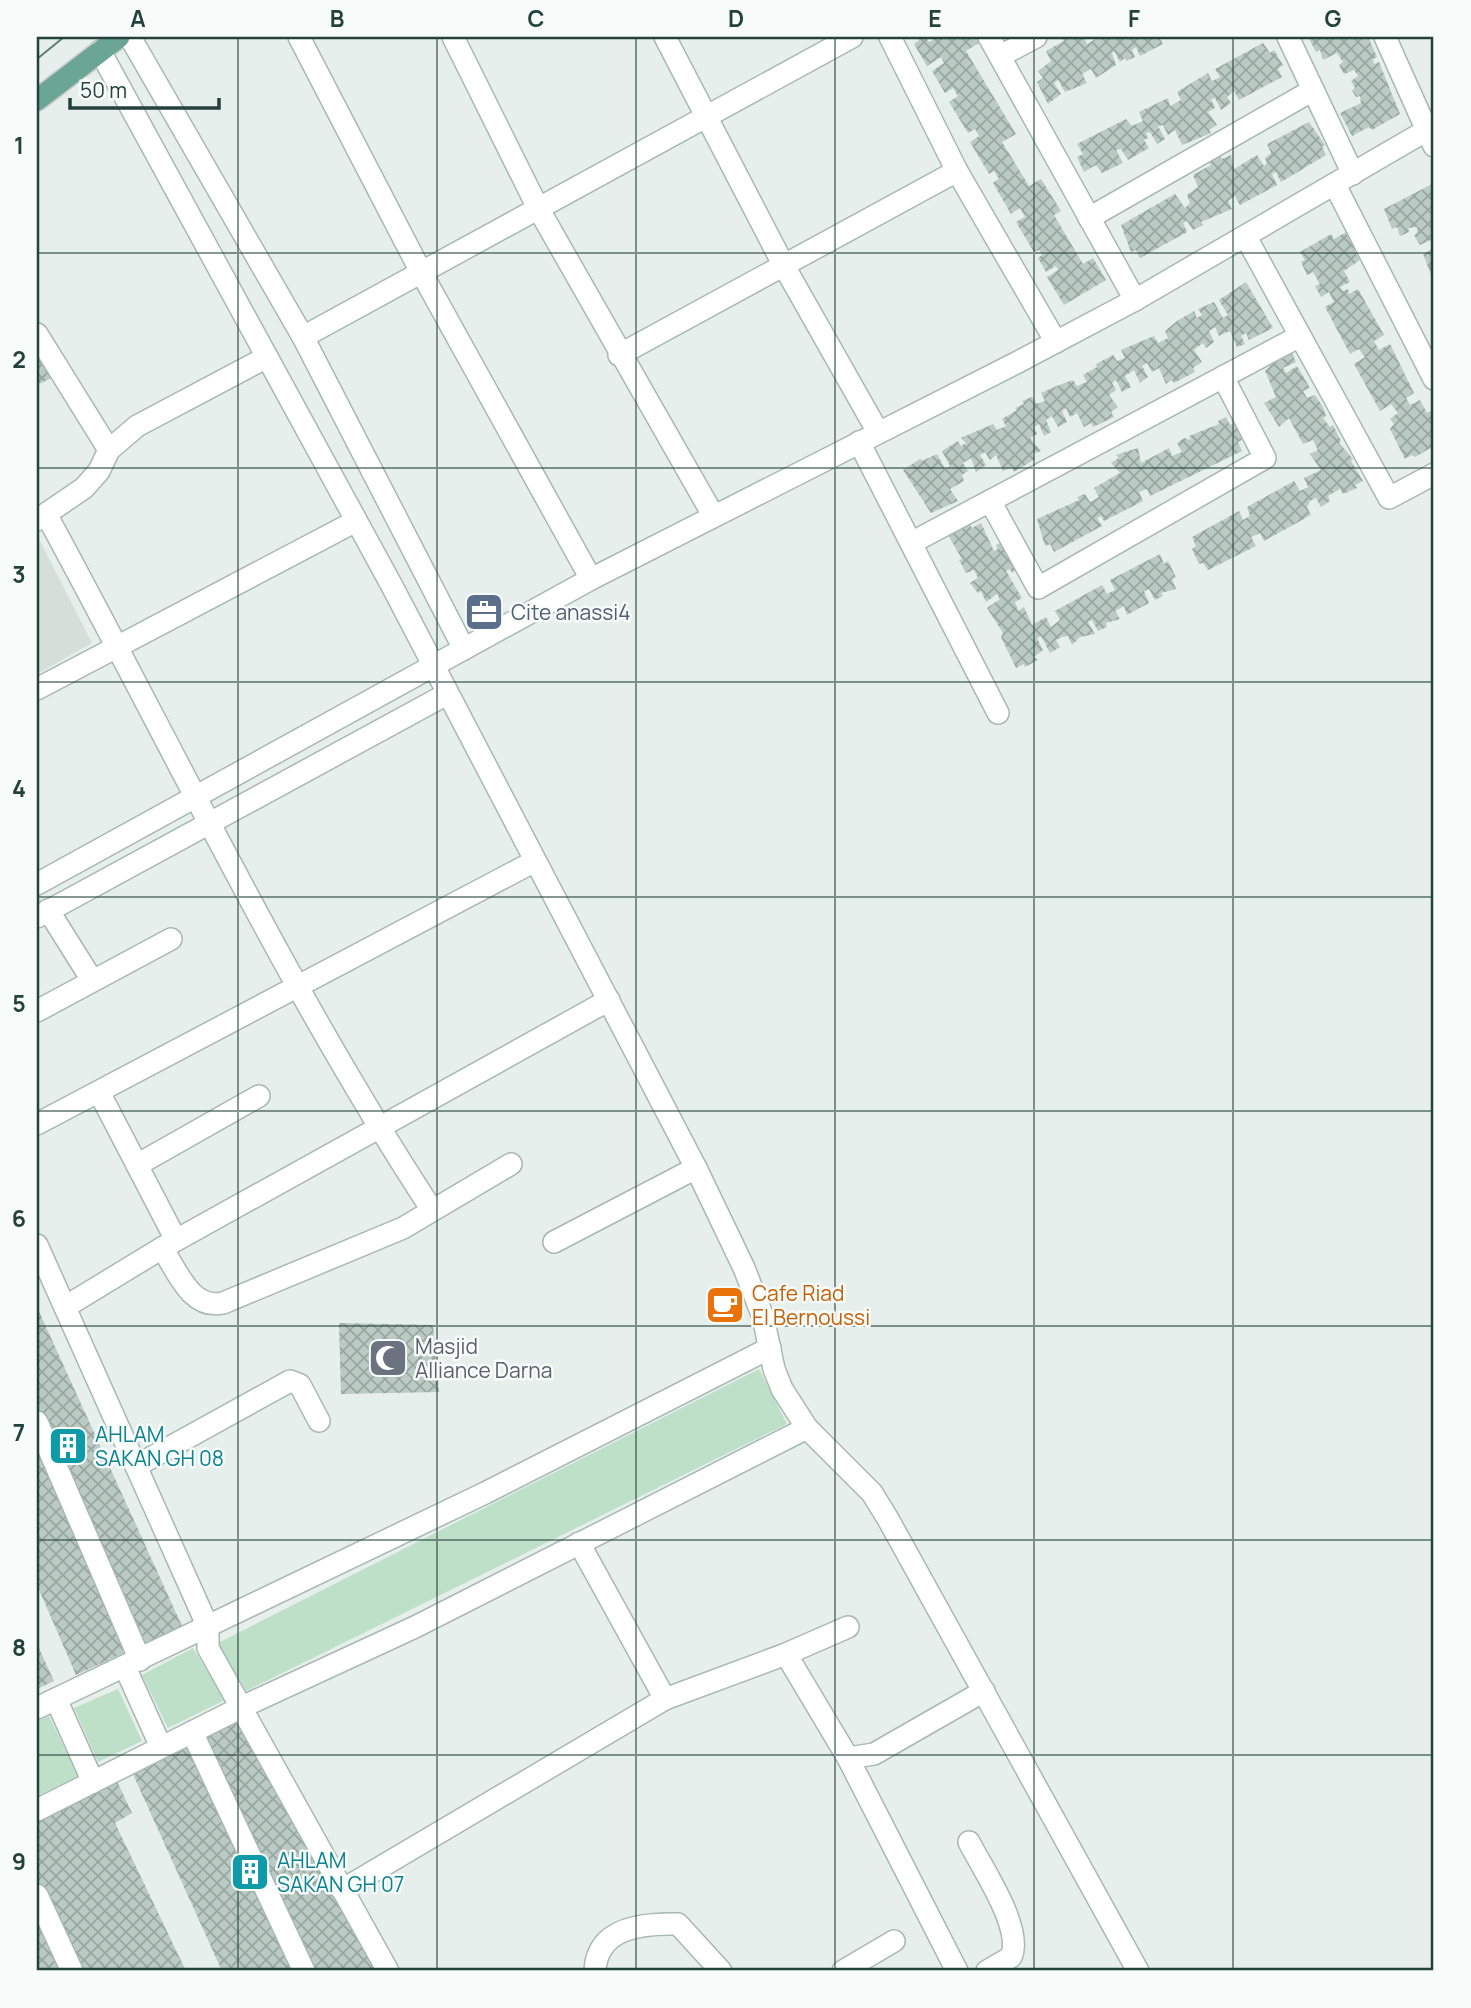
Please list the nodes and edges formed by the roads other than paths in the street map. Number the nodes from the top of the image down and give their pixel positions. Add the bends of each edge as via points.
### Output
1 (118, 37) edge
2 (130, 37) edge
3 (299, 37) edge
4 (453, 37) edge
5 (665, 37) edge
6 (852, 37) edge
7 (890, 37) edge
8 (989, 37) edge
9 (1036, 37) edge
10 (1288, 37) edge
11 (1385, 37) edge
12 (100, 51) junction
13 (1000, 56) junction
14 (1313, 90) junction
15 (37, 100) edge
16 (705, 116) junction
17 (1432, 134) edge
18 (957, 171) junction
19 (1344, 179) junction
20 (538, 208) junction
21 (1089, 218) junction
22 (1246, 237) junction
23 (784, 266) junction
24 (421, 271) junction
25 (1135, 300) junction
26 (37, 334) edge
27 (1300, 336) junction
28 (303, 337) junction
29 (1056, 342) junction
30 (619, 355) junction
31 (267, 357) junction
32 (1223, 377) junction
33 (1434, 379) edge
34 (878, 432) junction
35 (859, 442) junction
36 (109, 450) junction
37 (1434, 474) edge
38 (990, 501) junction
39 (713, 515) junction
40 (42, 517) edge
41 (356, 521) junction
42 (911, 543) junction
43 (591, 579) junction
44 (118, 646) junction
45 (464, 649) junction
46 (433, 665) junction
47 (37, 689) edge
48 (447, 694) junction
49 (998, 713) dead end
50 (197, 794) junction
51 (210, 823) junction
52 (535, 862) junction
53 (37, 884) edge
54 (43, 913) edge
55 (171, 939) dead end
56 (92, 980) junction
57 (299, 986) junction
58 (610, 1000) junction
59 (37, 1011) edge
60 (99, 1092) junction
61 (259, 1096) dead end
62 (37, 1125) edge
63 (379, 1129) junction
64 (511, 1164) dead end
65 (137, 1165) junction
66 (696, 1168) junction
67 (432, 1210) junction
68 (554, 1242) dead end
69 (169, 1244) junction
70 (37, 1245) edge
71 (65, 1307) junction
72 (770, 1348) junction
73 (319, 1421) dead end
74 (37, 1422) edge
75 (807, 1428) junction
76 (136, 1466) junction
77 (579, 1543) junction
78 (208, 1627) junction
79 (848, 1627) dead end
80 (786, 1654) junction
81 (133, 1663) junction
82 (984, 1691) junction
83 (665, 1699) junction
84 (47, 1703) edge
85 (242, 1706) junction
86 (192, 1732) junction
87 (162, 1747) junction
88 (848, 1758) junction
89 (93, 1782) junction
90 (37, 1810) edge
91 (969, 1842) dead end
92 (342, 1890) junction
93 (37, 1895) edge
94 (894, 1941) dead end
95 (72, 1971) edge
96 (304, 1971) edge
97 (388, 1971) edge
98 (595, 1971) edge
99 (721, 1971) edge
100 (843, 1971) edge
101 (957, 1971) edge
102 (987, 1971) edge
103 (1138, 1971) edge

1 - 12 main road
2 - 28 street
3 - 24 street
4 - 20 street
5 - 16 street
6 - 16 street
7 - 18 street
8 - 13 street
9 - 13 street
10 - 14 street
11 - 17 street
12 - 15 main road
12 - 31 street
13 - 21 street
14 - 19 street
14 - 21 street
16 - 20 street
16 - 23 street
17 - 19 street
18 - 23 street
18 - 29 street
19 - 22 street
19 - 33 street
20 - 24 street
20 - 30 street
21 - 25 street
22 - 25 street
22 - 27 street
23 - 30 street
23 - 34 street
24 - 28 street
24 - 43 street
25 - 29 street
26 - 36 street
27 - 32 street
27 - 37 street via 1389,498
28 - 45 street
29 - 34 street
30 - 39 street
31 - 36 street via 156,413
31 - 41 street
32 - 38 street
32 - 38 street via 1265,458 1038,588
34 - 35 street
35 - 39 street
35 - 42 street
36 - 40 street via 94,478
38 - 42 street
39 - 43 street
40 - 44 street
41 - 44 street
41 - 46 street
42 - 49 street
43 - 45 street
44 - 47 street
44 - 50 street
45 - 46 street
46 - 48 street
46 - 50 street
48 - 51 street
48 - 52 street
50 - 51 street
50 - 53 street
51 - 54 street
51 - 57 street
52 - 57 street
52 - 58 street
54 - 56 street
55 - 56 street
56 - 59 street
57 - 60 street
57 - 63 street
58 - 63 street
58 - 66 street
60 - 62 street
60 - 65 street
61 - 65 street
63 - 67 street
63 - 69 street
64 - 67 street
65 - 69 street
66 - 68 street
66 - 72 street via 744,1268
67 - 69 street via 403,1228 209,1306 198,1302
69 - 71 street
70 - 71 street
71 - 76 street
72 - 75 street via 782,1389
72 - 78 street
73 - 76 street via 300,1385 290,1381
74 - 81 street
75 - 77 street
75 - 82 street via 872,1493
76 - 78 street
77 - 83 street
77 - 85 street via 415,1627
78 - 81 street
78 - 85 street via 208,1648
79 - 80 street
80 - 83 street
80 - 88 street
81 - 84 street
81 - 87 street
82 - 88 street via 874,1754
82 - 103 street
83 - 92 street
84 - 89 street
85 - 86 street
85 - 92 street
86 - 87 street
86 - 96 street
87 - 89 street
88 - 101 street
89 - 90 street
91 - 102 street via 1014,1941 1011,1957
92 - 97 street
93 - 95 street
94 - 100 street
98 - 99 street via 596,1957 609,1938 642,1923 678,1924

